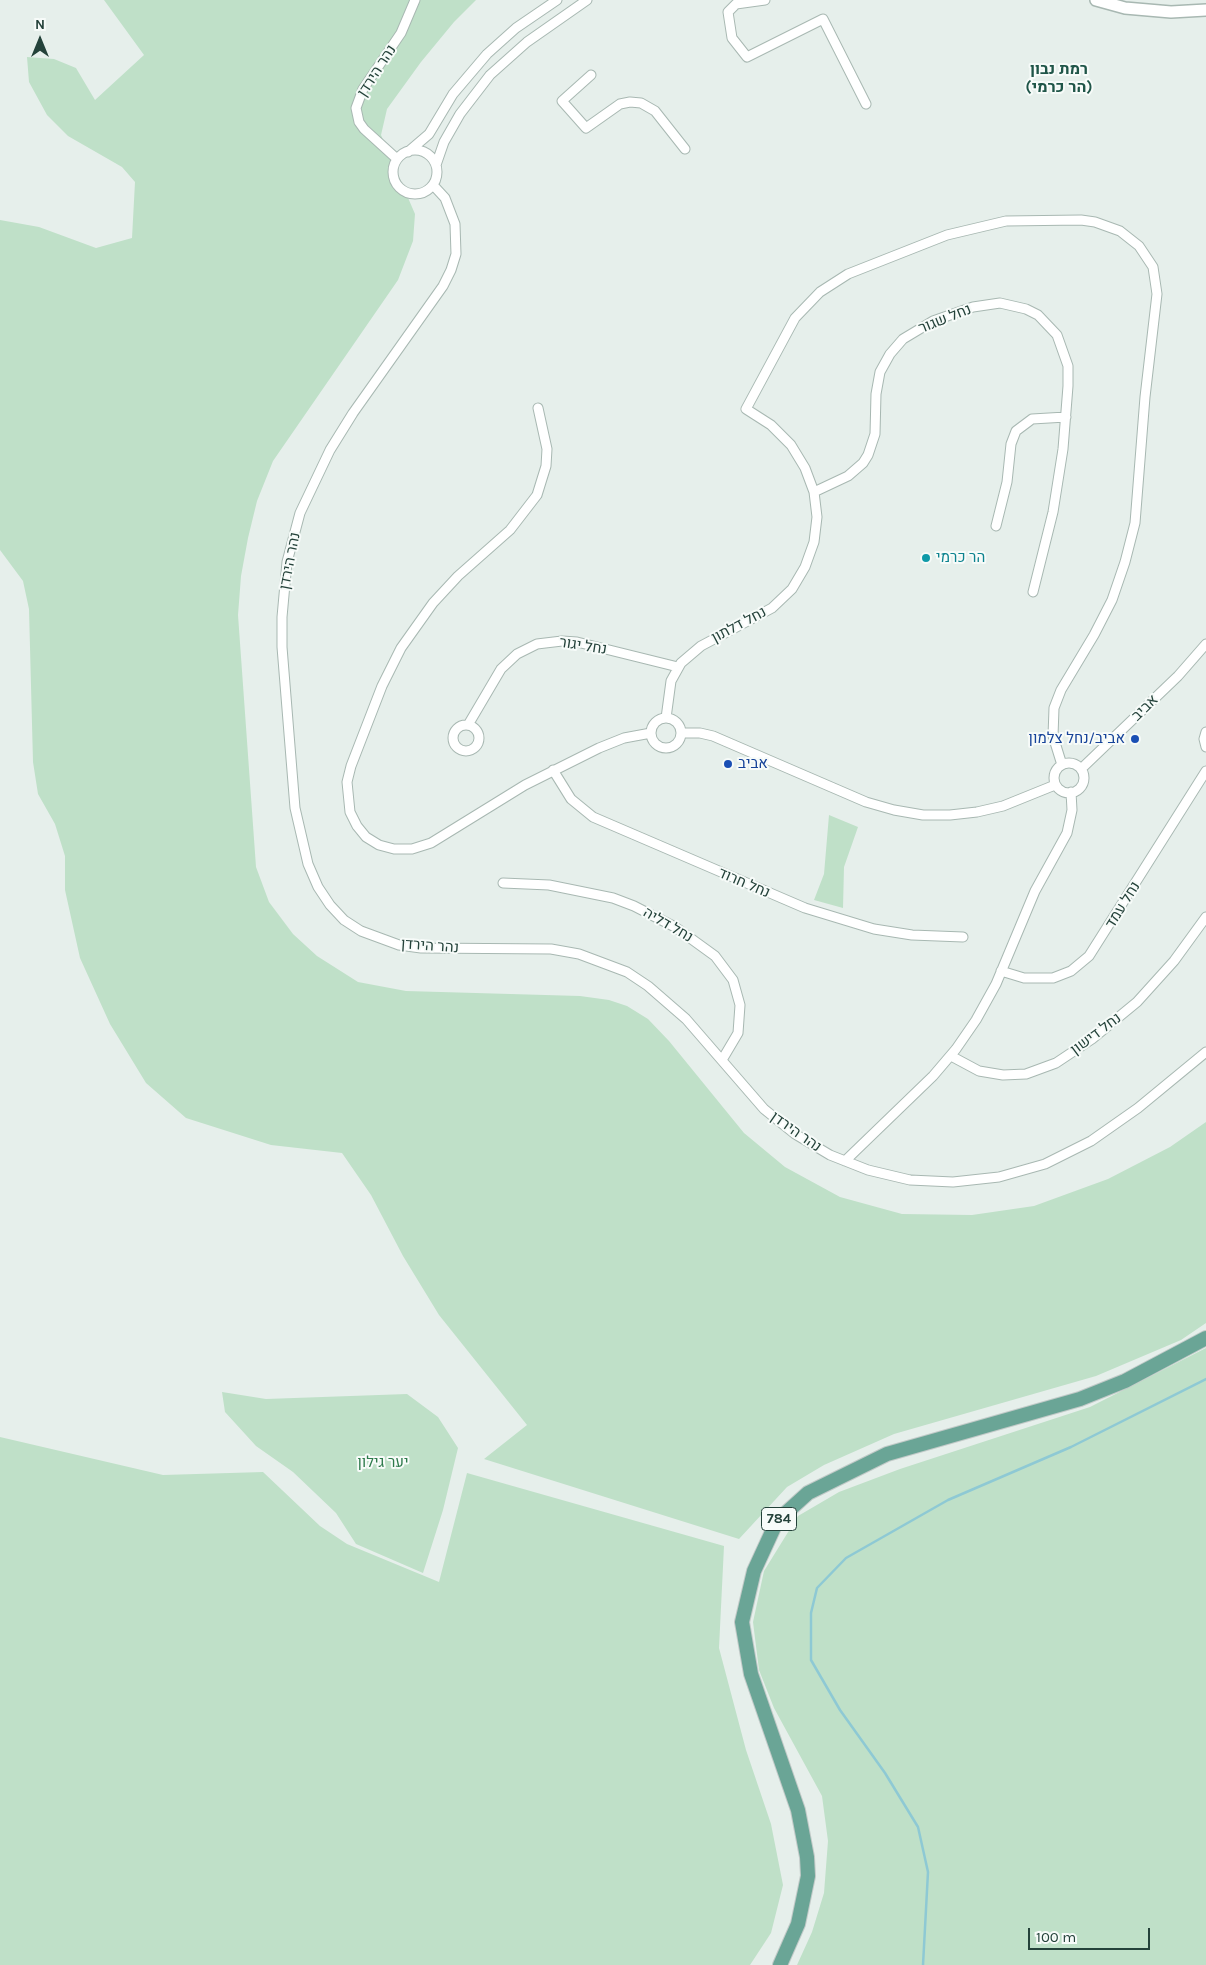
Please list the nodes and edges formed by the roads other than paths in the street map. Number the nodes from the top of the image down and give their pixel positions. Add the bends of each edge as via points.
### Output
1 (415, 0) edge
2 (557, 0) edge
3 (587, 0) edge
4 (765, 0) edge
5 (1096, 0) edge
6 (1206, 10) edge
7 (591, 75) dead end
8 (866, 104) dead end
9 (685, 149) dead end
10 (408, 152) junction
11 (397, 159) junction
12 (436, 165) junction
13 (433, 185) junction
14 (538, 408) dead end
15 (1066, 417) junction
16 (814, 492) junction
17 (996, 526) dead end
18 (1033, 592) dead end
19 (1206, 644) edge
20 (678, 668) junction
21 (666, 718) junction
22 (468, 725) dead end
23 (1206, 732) edge
24 (651, 733) junction
25 (681, 733) junction
26 (1206, 747) edge
27 (1062, 765) junction
28 (1081, 769) junction
29 (552, 770) junction
30 (1206, 771) edge
31 (1055, 785) junction
32 (1071, 792) junction
33 (503, 884) dead end
34 (1206, 917) edge
35 (963, 937) dead end
36 (1001, 971) junction
37 (1206, 1052) edge
38 (951, 1056) junction
39 (722, 1060) junction
40 (845, 1161) junction
41 (1206, 1338) edge
42 (780, 1965) edge

1 - 11 street, נהר הירדן via 401,33 363,89 356,108 364,129
2 - 10 street via 516,28 487,54 457,89 429,134
3 - 12 street via 532,38 490,75 460,114 444,142
4 - 8 street via 736,4 728,12 732,38 747,57 823,19
5 - 6 street via 1125,8 1171,12
7 - 9 street via 562,100 586,128 620,104 641,103 655,111
10 - 11 street
10 - 12 street via 425,153
11 - 13 street via 393,176 402,190 419,194
12 - 13 street via 437,176
13 - 39 street, נהר הירדן via 445,198 455,224 456,254 451,270 330,450 300,513 287,562 282,647 295,808 308,864 330,905 360,932 379,940 421,948 551,949 579,954 622,970 667,1001
14 - 29 street via 547,448 546,466 537,495 520,519 452,583 411,632 373,708 351,766 347,797 350,812 366,837 394,849 412,849 431,843
15 - 16 street, נחל שגור via 1068,366 1064,349 1048,324 1038,315 1013,305 1000,303 973,307 920,328 896,346 884,362 878,382 875,434 868,455 848,476
15 - 17 street via 1032,419 1016,431
15 - 18 street, נחל שגור via 1053,512
16 - 20 street, נחל דלתון via 814,542 806,567 792,589 772,608 701,646
16 - 27 street, נחל דלתון via 791,445 771,425 746,409 795,318 830,285 865,266 959,231 1021,219 1095,222 1120,231 1139,246 1153,268 1157,294 1135,523 1112,600 1054,708 1053,736
19 - 28 street, אביב via 1178,676
20 - 21 street, נחל דלתון via 669,691
20 - 22 street, נחל יגור via 577,642 538,644 517,654 501,669
21 - 24 street via 656,722
21 - 25 street via 677,722
23 - 26 street
24 - 25 street via 656,743 666,748 677,743
24 - 29 street via 611,742
25 - 31 street via 713,736 866,802 922,815 977,812 1003,806
27 - 28 street via 1071,763
27 - 31 street via 1054,773
28 - 32 street via 1083,782
29 - 35 street, נחל חרוד via 571,799 593,817 805,908 874,930
30 - 36 street, נחל עמד via 1089,956 1071,971 1053,978 1034,979
31 - 32 street via 1062,791
32 - 36 street via 1072,810 1067,833 1035,891
33 - 39 street, נחל דליה via 563,887 613,898 674,927 714,956 733,980 740,1005 738,1033
34 - 38 street, נחל דישון via 1174,961 1136,1002 1092,1039 1056,1063 1031,1072 1003,1075 973,1069
36 - 38 street via 976,1020
37 - 40 street, נהר הירדן via 1092,1141 1045,1164 999,1178 954,1182 910,1180
38 - 40 street
39 - 40 street, נהר הירדן via 771,1115 794,1134
41 - 42 main road, 784 via 1126,1382 1080,1399 887,1454 808,1493 777,1521 754,1571 742,1622 751,1674 798,1810 807,1858 808,1876 798,1924

